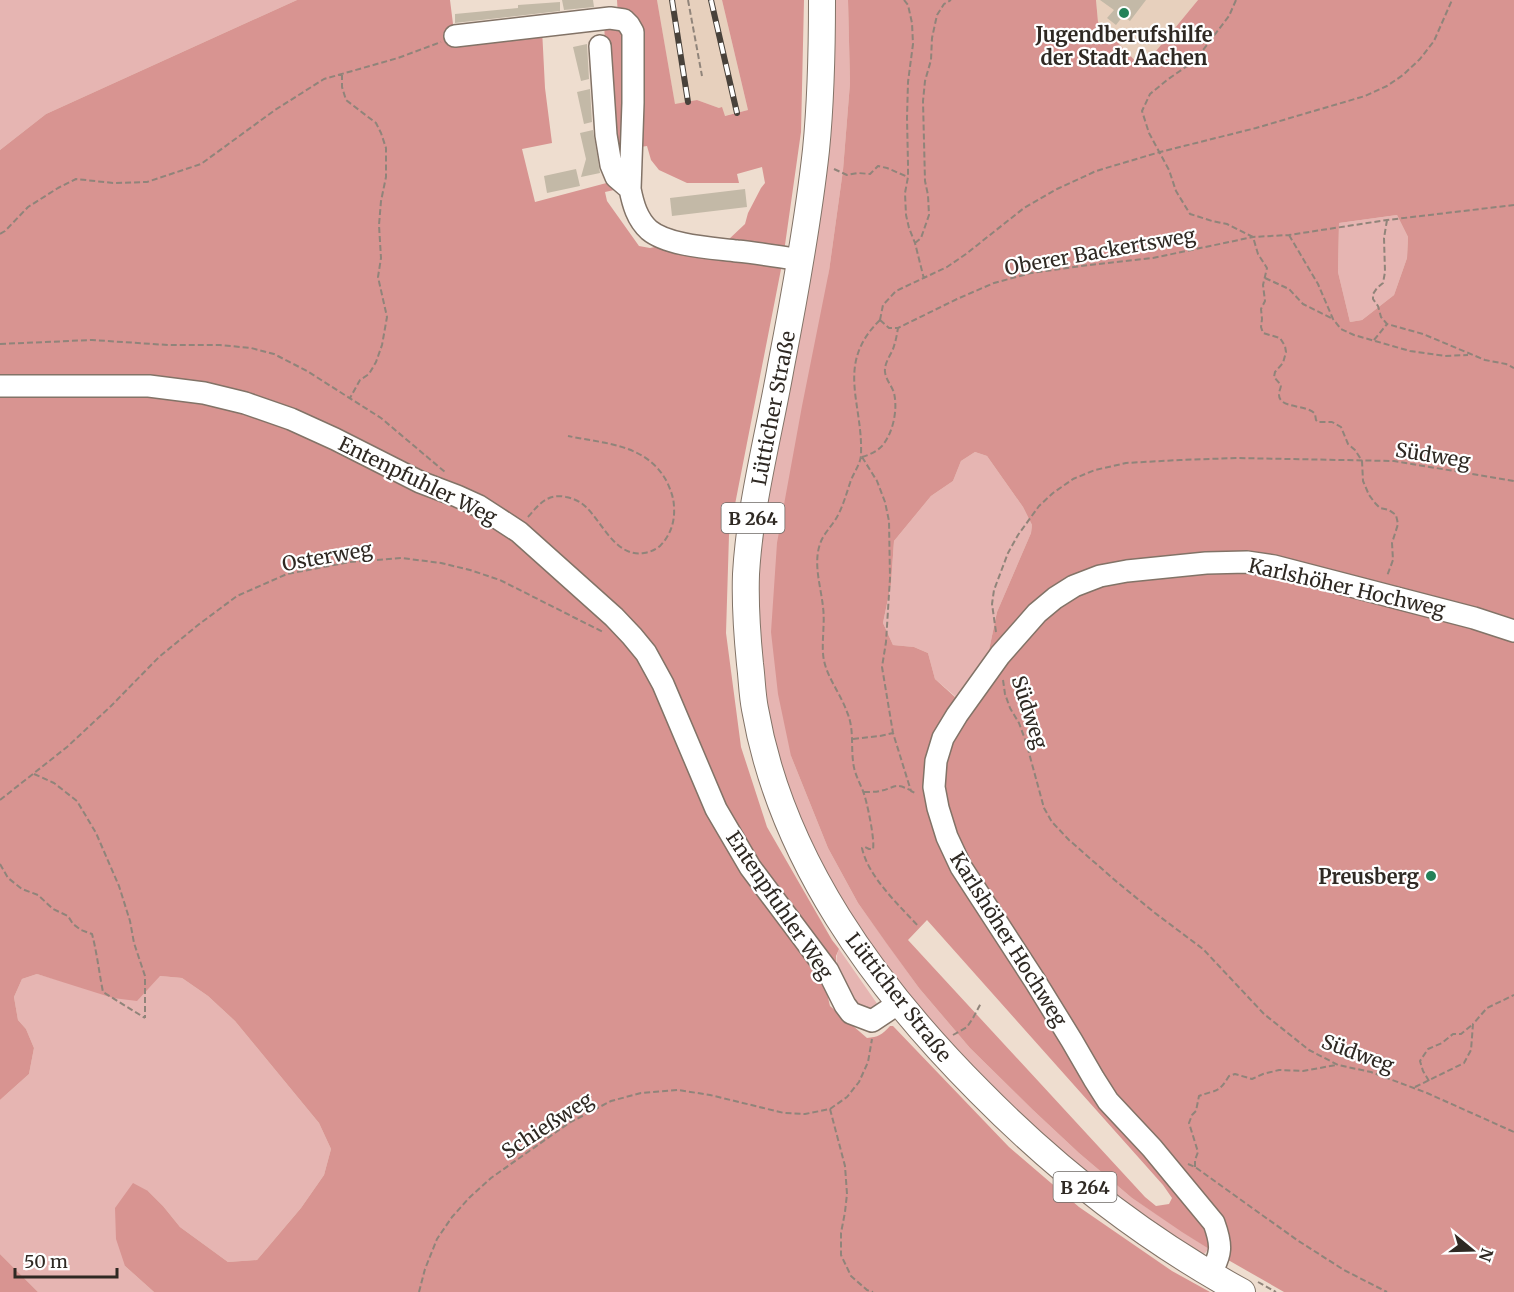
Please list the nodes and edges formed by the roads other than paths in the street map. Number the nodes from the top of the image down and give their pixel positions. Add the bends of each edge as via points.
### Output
1 (822, 0) edge
2 (455, 36) road end
3 (600, 46) dead end
4 (630, 189) junction
5 (801, 260) junction
6 (0, 386) edge
7 (1514, 631) edge
8 (899, 1004) junction
9 (1210, 1275) junction
10 (1242, 1292) edge

1 - 5 main road, Lütticher Straße / B 264 via 816,147
2 - 4 street via 610,18 624,20 633,32
3 - 4 street via 611,165 616,177
4 - 5 street via 640,220 665,240
5 - 8 main road, Lütticher Straße / B 264 via 754,509 746,574 747,637 755,709 772,777 813,874 850,938
6 - 8 street, Entenpfuhler Weg via 149,386 245,403 291,419 479,506 519,532 614,617 646,654 663,684 716,809 750,867 823,963 844,1005 851,1013 872,1021
7 - 9 street, Karlshöher Hochweg via 1313,575 1247,562 1100,576 1074,586 1037,613 1000,655 943,738 934,787 947,837 961,867 1108,1101 1214,1223 1220,1249 1219,1260
8 - 9 main road, Lütticher Straße / B 264 via 946,1058 1070,1176
9 - 10 main road, Lütticher Straße / B 264

